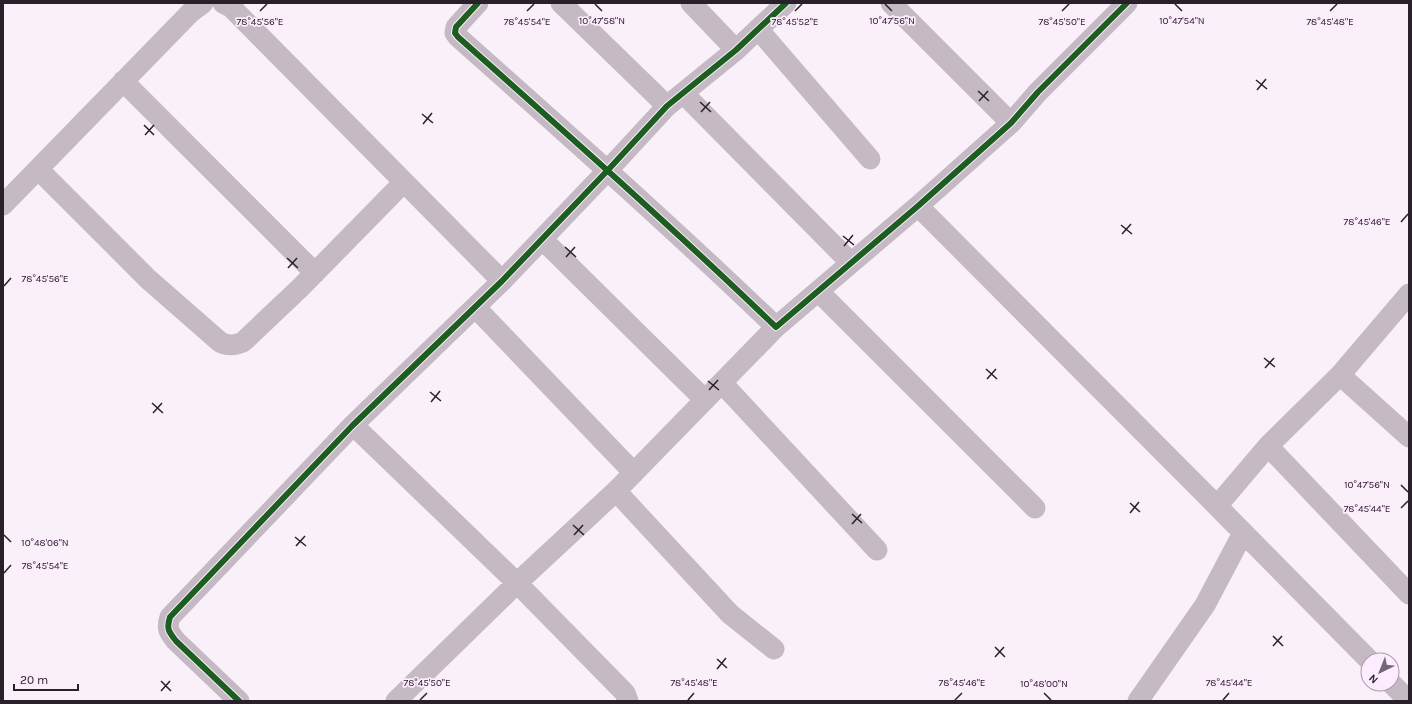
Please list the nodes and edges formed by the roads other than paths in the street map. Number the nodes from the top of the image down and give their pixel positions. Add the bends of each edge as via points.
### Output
1 (204, 3) edge
2 (223, 3) edge
3 (478, 3) edge
4 (561, 3) edge
5 (691, 3) edge
6 (786, 3) edge
7 (891, 3) edge
8 (1127, 3) edge
9 (758, 29) junction
10 (736, 50) junction
11 (123, 81) junction
12 (683, 93) junction
13 (667, 106) junction
14 (1011, 123) junction
15 (870, 159) dead end
16 (38, 169) junction
17 (608, 170) junction
18 (403, 183) junction
19 (3, 205) edge
20 (918, 206) junction
21 (542, 239) junction
22 (851, 263) junction
23 (315, 273) junction
24 (502, 281) junction
25 (818, 291) junction
26 (1409, 294) edge
27 (475, 307) junction
28 (776, 327) junction
29 (1340, 375) junction
30 (722, 383) junction
31 (705, 400) junction
32 (353, 425) junction
33 (1409, 437) edge
34 (1268, 446) junction
35 (634, 473) junction
36 (616, 491) junction
37 (1217, 506) junction
38 (1035, 508) dead end
39 (1243, 533) junction
40 (877, 550) dead end
41 (517, 583) junction
42 (1409, 594) edge
43 (774, 650) dead end
44 (1361, 652) edge
45 (1400, 692) edge
46 (239, 701) edge
47 (396, 701) edge
48 (628, 701) edge
49 (1138, 701) edge
50 (1409, 701) edge

1 - 11 street via 191,12
2 - 18 street via 231,7
3 - 17 street via 456,27 455,33 458,37
4 - 13 street
5 - 10 street
6 - 9 street
7 - 14 street
8 - 14 street via 1038,92
9 - 10 street
9 - 15 street
10 - 12 street
11 - 16 street
11 - 23 street
12 - 13 street
12 - 22 street
13 - 17 street
14 - 20 street
16 - 19 street
16 - 23 street via 148,279 220,342 227,345 243,342
17 - 21 street
17 - 28 street
18 - 23 street
18 - 24 street
20 - 22 street
20 - 37 street
21 - 24 street
21 - 31 street
22 - 25 street
24 - 27 street
25 - 28 street
25 - 38 street
26 - 29 street
27 - 32 street
27 - 35 street
28 - 30 street
29 - 33 street
29 - 34 street
30 - 31 street
30 - 40 street
31 - 35 street
32 - 41 street
32 - 46 street via 170,617 169,633
34 - 37 street
34 - 42 street
35 - 36 street
36 - 41 street
36 - 43 street via 730,614
37 - 39 street
39 - 44 street
39 - 49 street via 1205,605
41 - 47 street
41 - 48 street via 625,693
45 - 50 street

